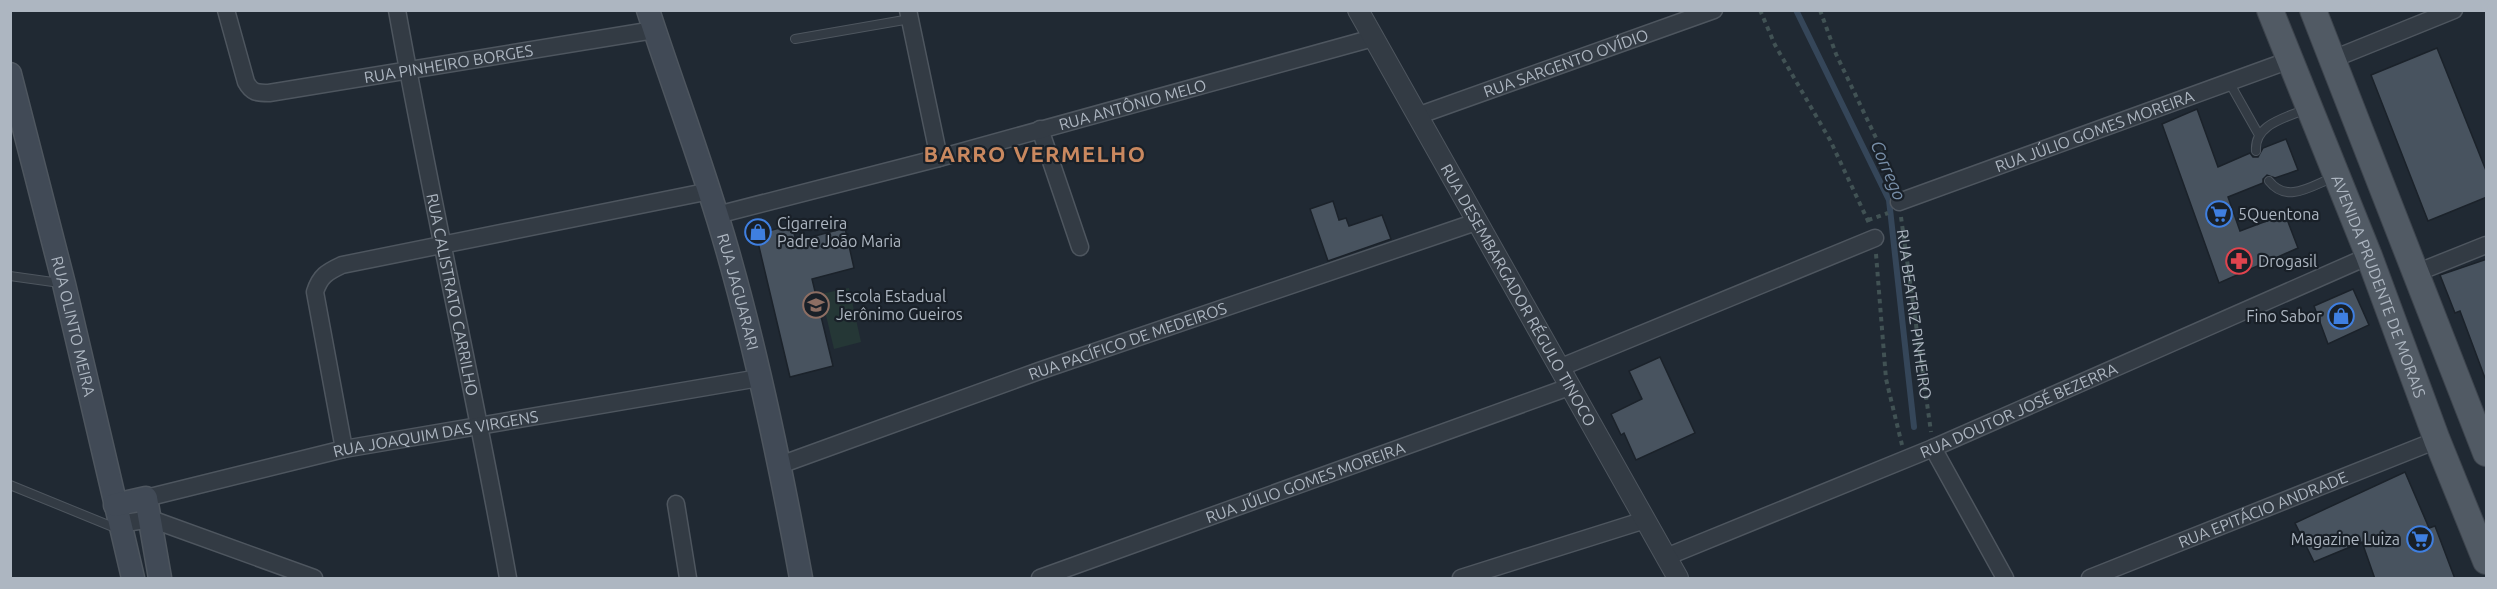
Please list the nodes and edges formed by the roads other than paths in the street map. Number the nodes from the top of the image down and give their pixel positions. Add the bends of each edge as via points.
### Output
1 (226, 10) edge
2 (397, 10) edge
3 (1358, 10) edge
4 (1714, 10) edge
5 (2270, 10) edge
6 (2313, 10) edge
7 (2454, 10) edge
8 (909, 15) edge
9 (651, 20) edge
10 (1373, 38) junction
11 (795, 39) dead end
12 (2333, 59) junction
13 (2290, 60) junction
14 (408, 72) junction
15 (11, 78) edge
16 (2229, 82) junction
17 (2309, 108) junction
18 (1417, 116) junction
19 (1040, 129) junction
20 (2259, 135) junction
21 (2256, 151) dead end
22 (939, 158) junction
23 (2337, 176) junction
24 (2269, 181) dead end
25 (710, 190) junction
26 (1899, 206) road end
27 (717, 214) junction
28 (1476, 222) junction
29 (1875, 238) dead end
30 (442, 244) junction
31 (2487, 245) edge
32 (1080, 248) dead end
33 (2369, 256) junction
34 (2416, 273) junction
35 (10, 276) edge
36 (64, 284) junction
37 (1559, 368) junction
38 (759, 378) junction
39 (1569, 387) junction
40 (481, 425) junction
41 (2436, 440) junction
42 (1933, 447) junction
43 (344, 449) junction
44 (2487, 453) edge
45 (780, 465) junction
46 (10, 485) edge
47 (676, 504) dead end
48 (149, 508) junction
49 (119, 520) junction
50 (1645, 520) junction
51 (1666, 557) junction
52 (2487, 561) edge
53 (133, 579) edge
54 (160, 579) edge
55 (314, 579) edge
56 (508, 579) edge
57 (688, 579) edge
58 (801, 579) edge
59 (1040, 579) edge
60 (1461, 579) edge
61 (1678, 579) edge
62 (2005, 579) edge
63 (2090, 579) edge

1 - 14 street, RUA PINHEIRO BORGES via 246,82 257,93
2 - 14 street, RUA CALISTRATO CARRILHO
3 - 10 street, RUA DESEMBARGADOR RÉGULO TINOCO
4 - 18 street, RUA SARGENTO OVÍDIO
5 - 13 main road, AVENIDA PRUDENTE DE MORAIS
6 - 12 main road
7 - 12 street
8 - 11 lane
8 - 22 street
9 - 14 street, RUA PINHEIRO BORGES
9 - 25 main road, RUA JAGUARARI
10 - 18 street, RUA DESEMBARGADOR RÉGULO TINOCO
10 - 19 street, RUA ANTÔNIO MELO
12 - 34 main road
13 - 16 street, RUA JÚLIO GOMES MOREIRA
13 - 17 main road, AVENIDA PRUDENTE DE MORAIS
14 - 30 street, RUA CALISTRATO CARRILHO
15 - 36 main road, RUA OLINTO MEIRA
16 - 20 lane
16 - 26 street, RUA JÚLIO GOMES MOREIRA
17 - 20 lane via 2266,126
17 - 23 main road, AVENIDA PRUDENTE DE MORAIS
18 - 28 street, RUA DESEMBARGADOR RÉGULO TINOCO
19 - 22 street, RUA ANTÔNIO MELO
19 - 32 street
20 - 21 lane
22 - 27 street, RUA ANTÔNIO MELO
23 - 24 lane via 2289,194 2280,192
23 - 33 main road, AVENIDA PRUDENTE DE MORAIS
25 - 27 main road, RUA JAGUARARI
25 - 30 street
27 - 38 main road, RUA JAGUARARI
28 - 37 street, RUA DESEMBARGADOR RÉGULO TINOCO
28 - 45 street, RUA PACÍFICO DE MEDEIROS via 1039,371
29 - 37 street
30 - 40 street, RUA CALISTRATO CARRILHO
30 - 43 street via 342,265 319,279 315,292
31 - 34 street
33 - 41 main road, AVENIDA PRUDENTE DE MORAIS
33 - 42 street, RUA DOUTOR JOSÉ BEZERRA
34 - 44 main road
35 - 36 lane
36 - 49 main road, RUA OLINTO MEIRA
37 - 39 street, RUA DESEMBARGADOR RÉGULO TINOCO
38 - 40 street, RUA JOAQUIM DAS VIRGENS
38 - 45 main road, RUA JAGUARARI
39 - 50 street, RUA DESEMBARGADOR RÉGULO TINOCO
39 - 59 street, RUA JÚLIO GOMES MOREIRA
40 - 43 street, RUA JOAQUIM DAS VIRGENS
40 - 56 street, RUA CALISTRATO CARRILHO
41 - 52 main road, AVENIDA PRUDENTE DE MORAIS
41 - 63 street, RUA EPITÁCIO ANDRADE
42 - 51 street, RUA DOUTOR JOSÉ BEZERRA
42 - 62 street
43 - 48 street, RUA JOAQUIM DAS VIRGENS
45 - 58 main road, RUA JAGUARARI
46 - 49 lane
47 - 57 street
48 - 49 main road, RUA JOAQUIM DAS VIRGENS
48 - 54 main road
48 - 55 street
49 - 53 main road, RUA OLINTO MEIRA
50 - 51 street, RUA DESEMBARGADOR RÉGULO TINOCO
50 - 60 street
51 - 61 street, RUA DESEMBARGADOR RÉGULO TINOCO

